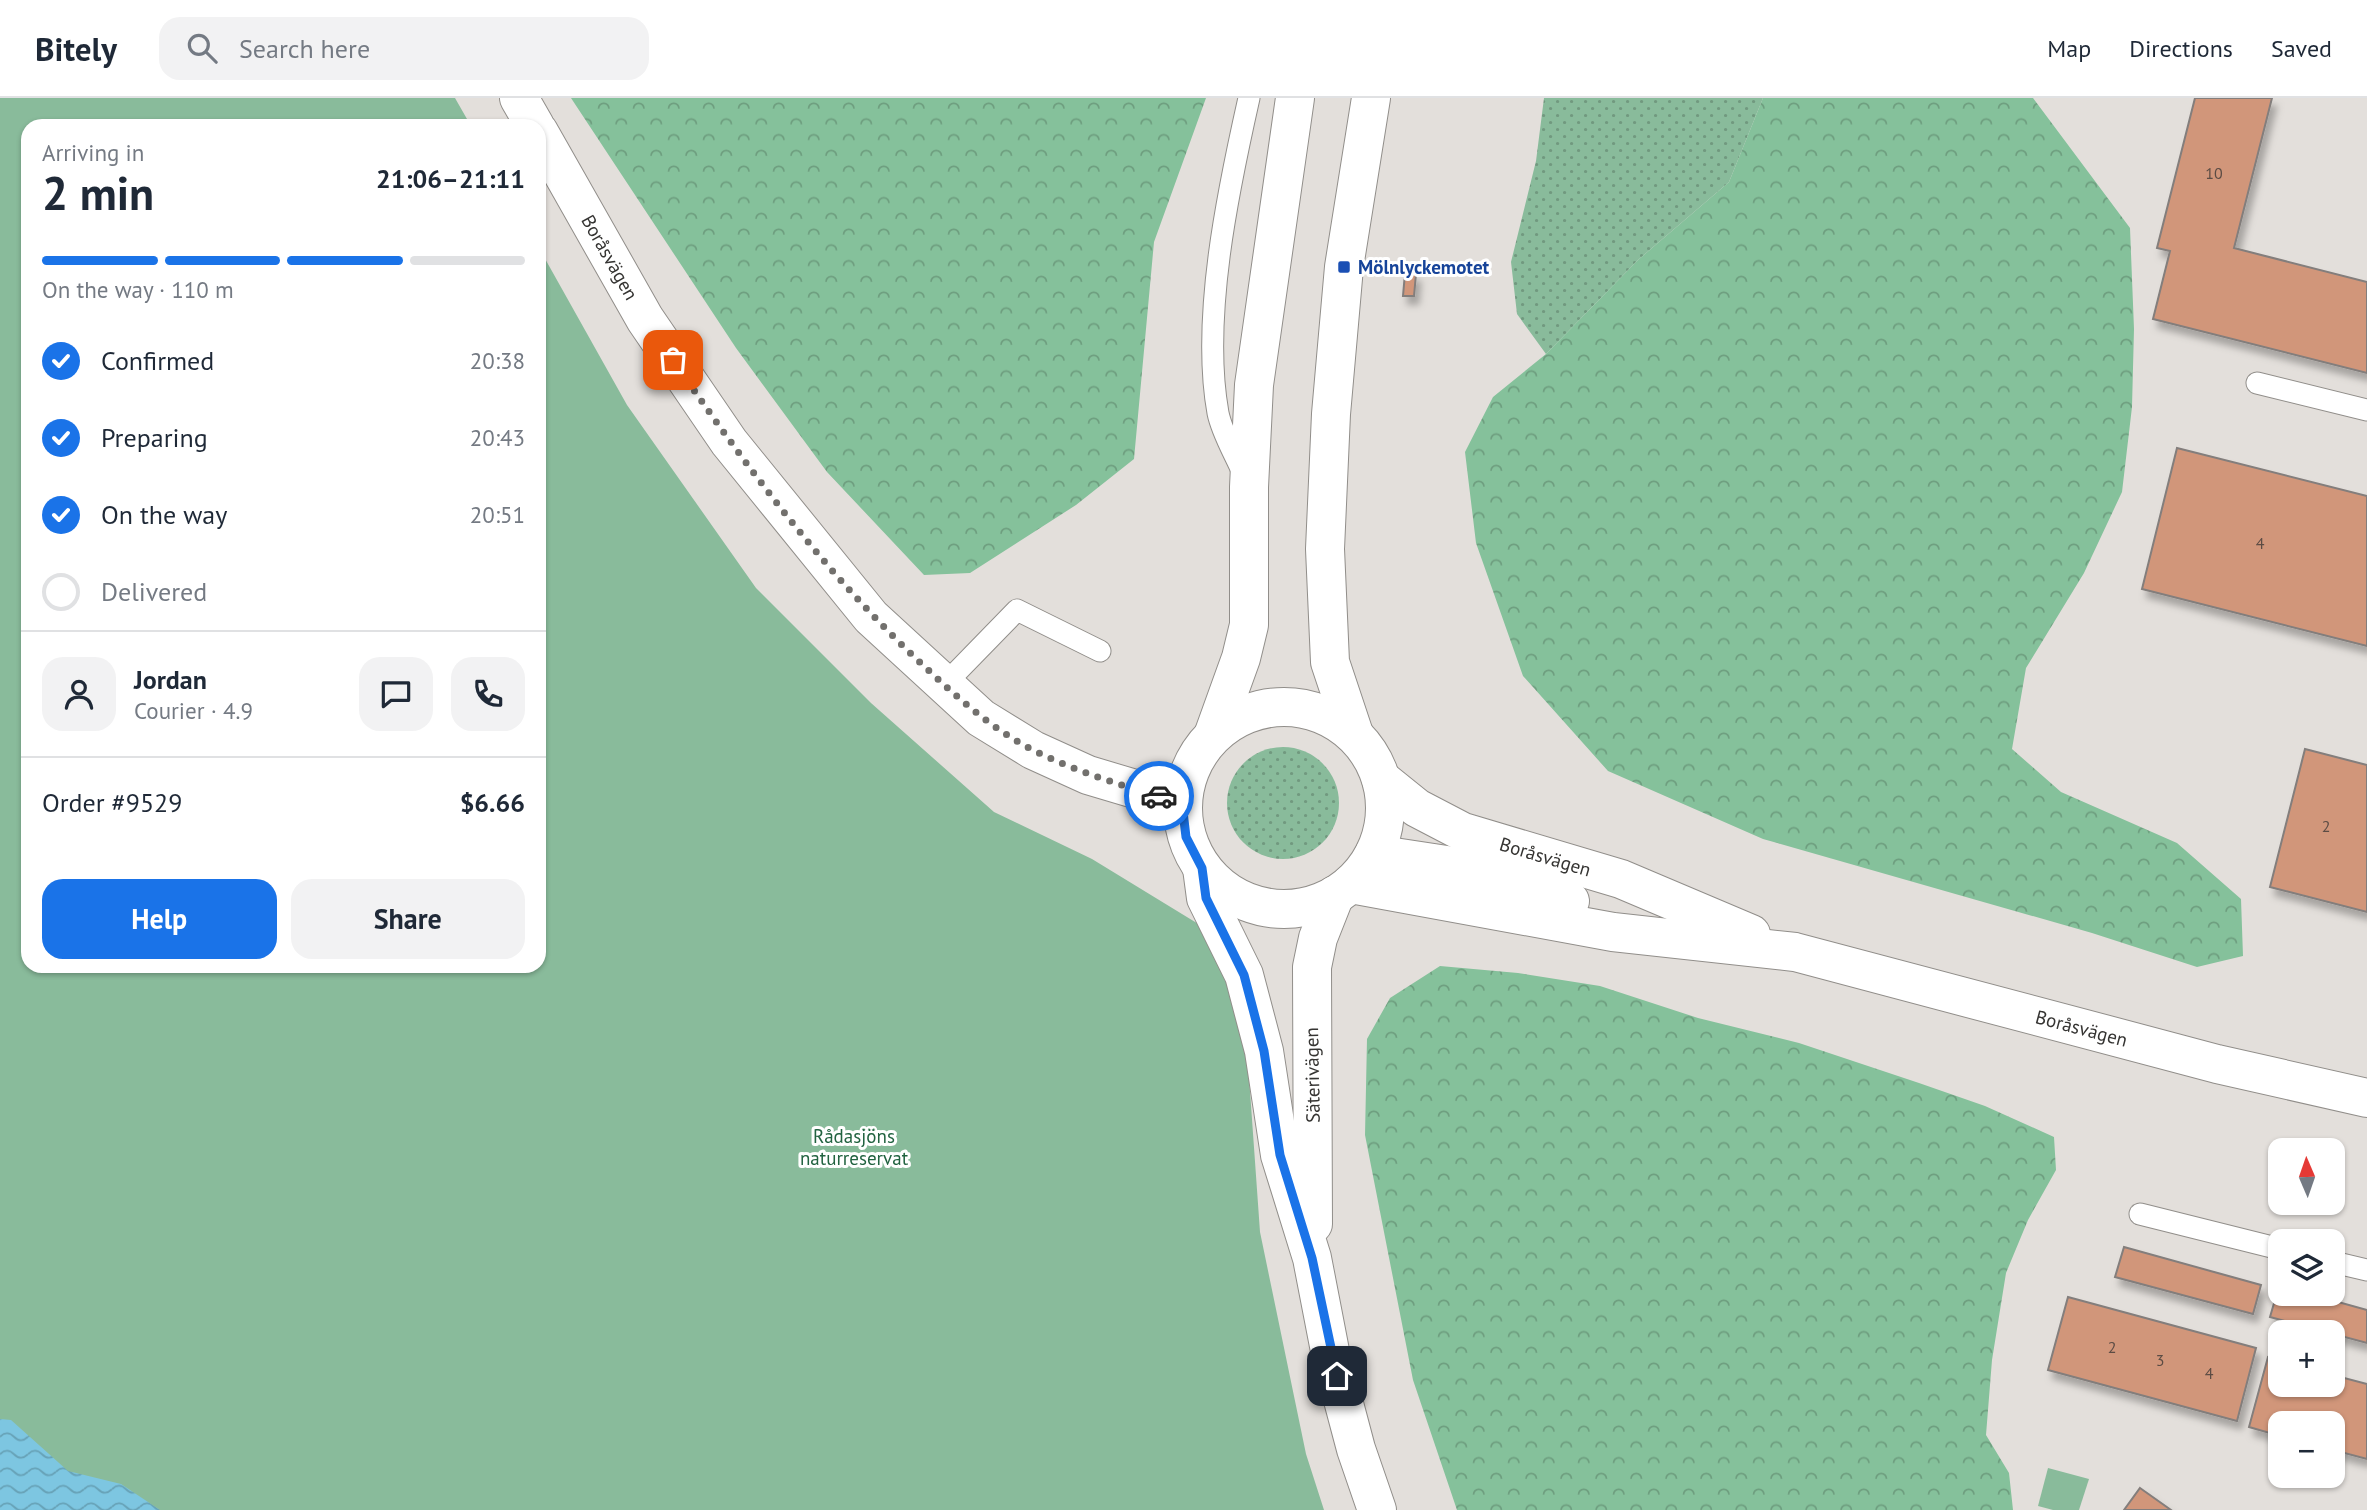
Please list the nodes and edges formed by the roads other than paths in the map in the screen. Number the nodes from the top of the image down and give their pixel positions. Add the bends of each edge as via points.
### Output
1 (519, 98) edge
2 (1249, 98) edge
3 (1295, 98) edge
4 (1371, 98) edge
5 (531, 119) edge
6 (546, 144) edge
7 (2257, 383) dead end
8 (2367, 410) edge
9 (1249, 487) junction
10 (1100, 651) dead end
11 (944, 685) junction
12 (1214, 733) junction
13 (1354, 734) junction
14 (1381, 779) junction
15 (1182, 803) junction
16 (1374, 854) junction
17 (1202, 868) junction
18 (1343, 889) junction
19 (1686, 938) junction
20 (1795, 952) junction
21 (2367, 1098) edge
22 (2140, 1214) dead end
23 (2268, 1246) edge
24 (1312, 1258) junction
25 (2345, 1265) edge
26 (2367, 1270) edge
27 (1377, 1510) edge

1 - 5 street
2 - 9 lane via 1220,246 1214,338 1218,415
3 - 9 street via 1254,385
4 - 13 street via 1344,267 1325,549 1330,662
6 - 11 street, Boråsvägen via 645,319 729,442 872,617
7 - 8 lane
9 - 12 street via 1248,625
10 - 11 lane via 1017,610
11 - 15 street, Boråsvägen via 981,718 1033,750 1088,775
12 - 13 street via 1247,713 1285,706 1322,713
12 - 15 street via 1188,772
13 - 14 street via 1366,747
14 - 16 street via 1385,817
14 - 20 street, Boråsvägen via 1417,808 1463,832 1621,879
15 - 17 street via 1186,837
16 - 18 street
16 - 19 street, Boråsvägen via 1453,866
17 - 18 street via 1229,893 1263,907 1300,908
17 - 24 street, Säterivägen via 1206,898 1244,975 1264,1051 1280,1155
18 - 19 street, Boråsvägen via 1612,932
18 - 24 street, Säterivägen via 1318,938 1312,967
19 - 20 street, Boråsvägen
20 - 21 street, Boråsvägen via 2217,1064
22 - 23 lane
24 - 27 street, Säterivägen via 1330,1351
25 - 26 lane

